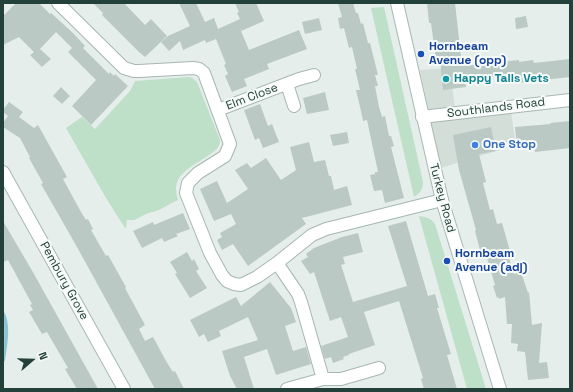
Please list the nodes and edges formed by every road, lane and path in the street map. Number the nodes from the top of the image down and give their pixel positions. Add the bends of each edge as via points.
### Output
1 (58, 3) edge
2 (397, 3) edge
3 (314, 75) dead end
4 (287, 84) junction
5 (570, 100) edge
6 (294, 106) dead end
7 (218, 110) junction
8 (422, 117) junction
9 (3, 172) edge
10 (442, 200) junction
11 (277, 263) junction
12 (379, 368) dead end
13 (323, 379) junction
14 (124, 389) edge
15 (286, 389) edge
16 (500, 389) edge

1 - 7 street via 124,68 134,71 193,68 204,72
2 - 8 street, Turkey Road
3 - 4 street, Elm Close
4 - 6 street, Elm Close
4 - 7 street, Elm Close
5 - 8 street, Southlands Road
7 - 11 street via 230,144 228,150 225,156 188,183 186,193 210,253 227,281 241,284 257,277
8 - 10 street, Turkey Road
9 - 14 street, Pembury Grove
10 - 11 street via 326,229 312,235
10 - 16 street, Turkey Road
11 - 13 street via 298,294
12 - 13 street via 341,379
13 - 15 street

